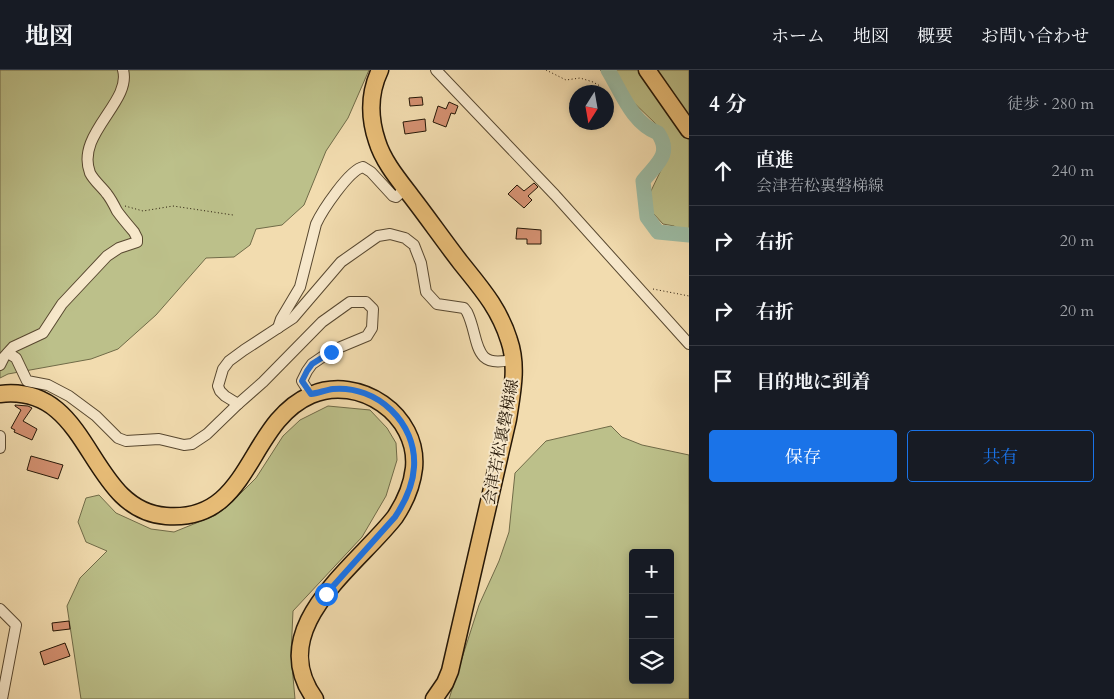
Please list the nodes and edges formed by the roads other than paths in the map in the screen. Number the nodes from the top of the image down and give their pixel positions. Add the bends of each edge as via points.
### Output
1 (123, 70) edge
2 (380, 70) edge
3 (436, 70) edge
4 (647, 70) edge
5 (689, 130) edge
6 (405, 189) junction
7 (278, 328) junction
8 (689, 344) edge
9 (8, 354) junction
10 (513, 359) junction
11 (0, 365) edge
12 (0, 394) edge
13 (311, 394) junction
14 (238, 404) junction
15 (0, 436) edge
16 (0, 448) edge
17 (0, 609) edge
18 (2, 699) edge
19 (315, 699) edge
20 (434, 699) edge

1 - 9 street via 124,84 97,129 88,160 92,176 134,232 137,242 107,256 62,304 43,333 13,347
2 - 6 main road, 会津若松裏磐梯線 via 372,93 371,116 381,151
3 - 8 street via 555,195
4 - 5 main road
6 - 7 street via 393,196 363,167 341,186 320,215 300,287
6 - 10 main road, 会津若松裏磐梯線 via 490,300 508,336
7 - 10 street via 292,318 341,262 378,236 390,234 405,238 414,245 426,292 437,304 464,308 483,357 498,362
7 - 14 street via 229,361 224,369 219,379 220,391
9 - 11 street
9 - 14 street via 16,358 27,381 48,385 69,396 118,438 126,441 159,439 192,444
10 - 20 main road, 会津若松裏磐梯線 via 508,419 457,643 445,683
12 - 13 main road via 30,395 50,404 67,418 112,486 142,511 186,516 205,511 220,502 234,488 278,420
13 - 14 street via 302,381 312,364 367,336 372,328 373,309 366,302 350,302 322,322
13 - 19 main road via 346,390 379,400 406,429 413,450 414,467 404,504 326,594 303,631 301,670
15 - 16 street
17 - 18 street via 16,625

